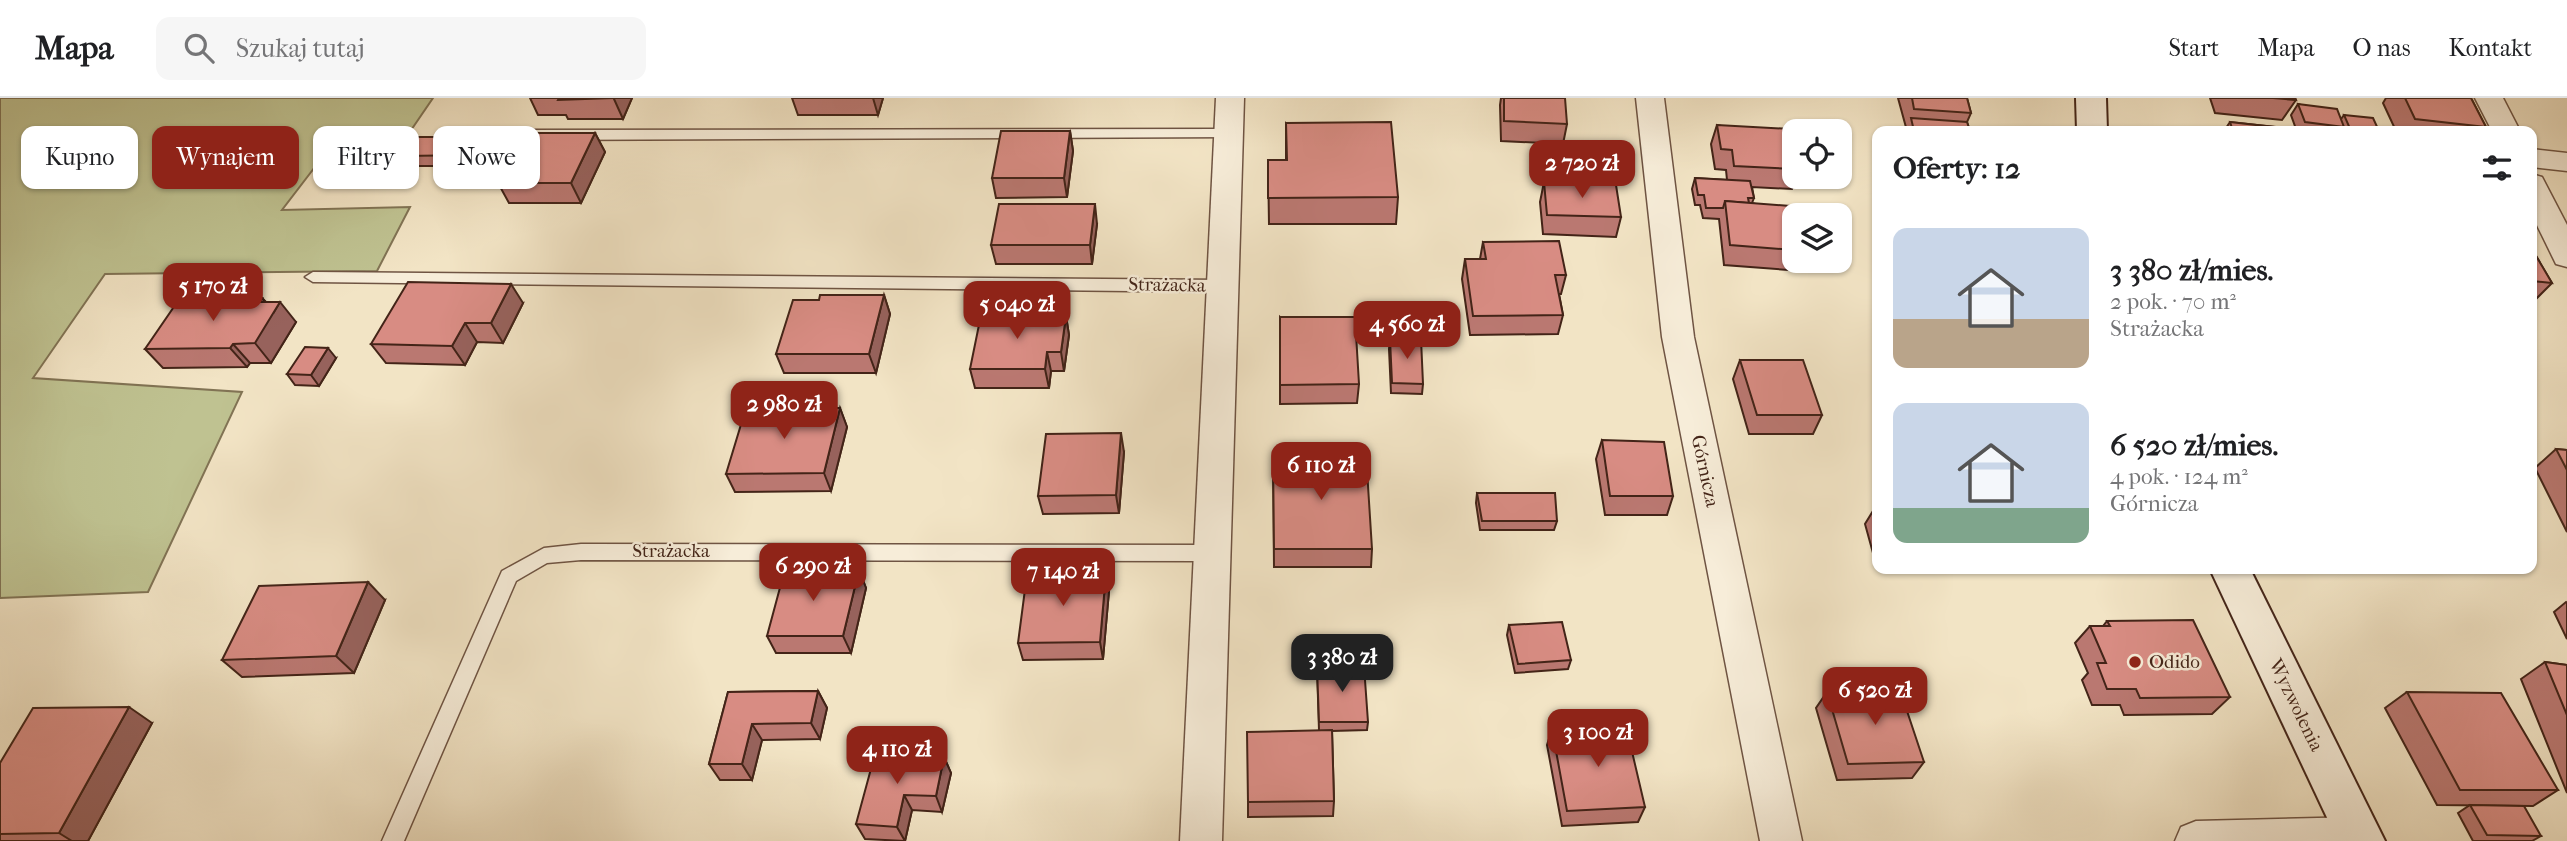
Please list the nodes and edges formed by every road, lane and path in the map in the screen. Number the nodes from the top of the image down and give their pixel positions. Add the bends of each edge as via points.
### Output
1 (1230, 98) edge
2 (1650, 98) edge
3 (2091, 98) edge
4 (2489, 98) edge
5 (2092, 126) edge
6 (2503, 126) edge
7 (1228, 134) junction
8 (540, 135) edge
9 (2537, 159) edge
10 (2567, 162) edge
11 (2537, 194) edge
12 (2567, 256) edge
13 (313, 277) dead end
14 (1223, 286) junction
15 (1212, 553) junction
16 (2232, 574) edge
17 (2361, 839) edge
18 (393, 841) edge
19 (1201, 841) edge
20 (1781, 841) edge
21 (2196, 841) edge

1 - 7 street, Strażacka
2 - 20 street, Górnicza via 1678,337
3 - 5 main road
4 - 6 street
7 - 8 lane
7 - 14 street, Strażacka
9 - 10 street
11 - 12 street
13 - 14 lane, Strażacka
14 - 15 street, Strażacka
15 - 18 lane, Strażacka via 741,551 544,556 509,576
15 - 19 street, Strażacka
16 - 17 main road, Wyzwolenia
17 - 21 street

